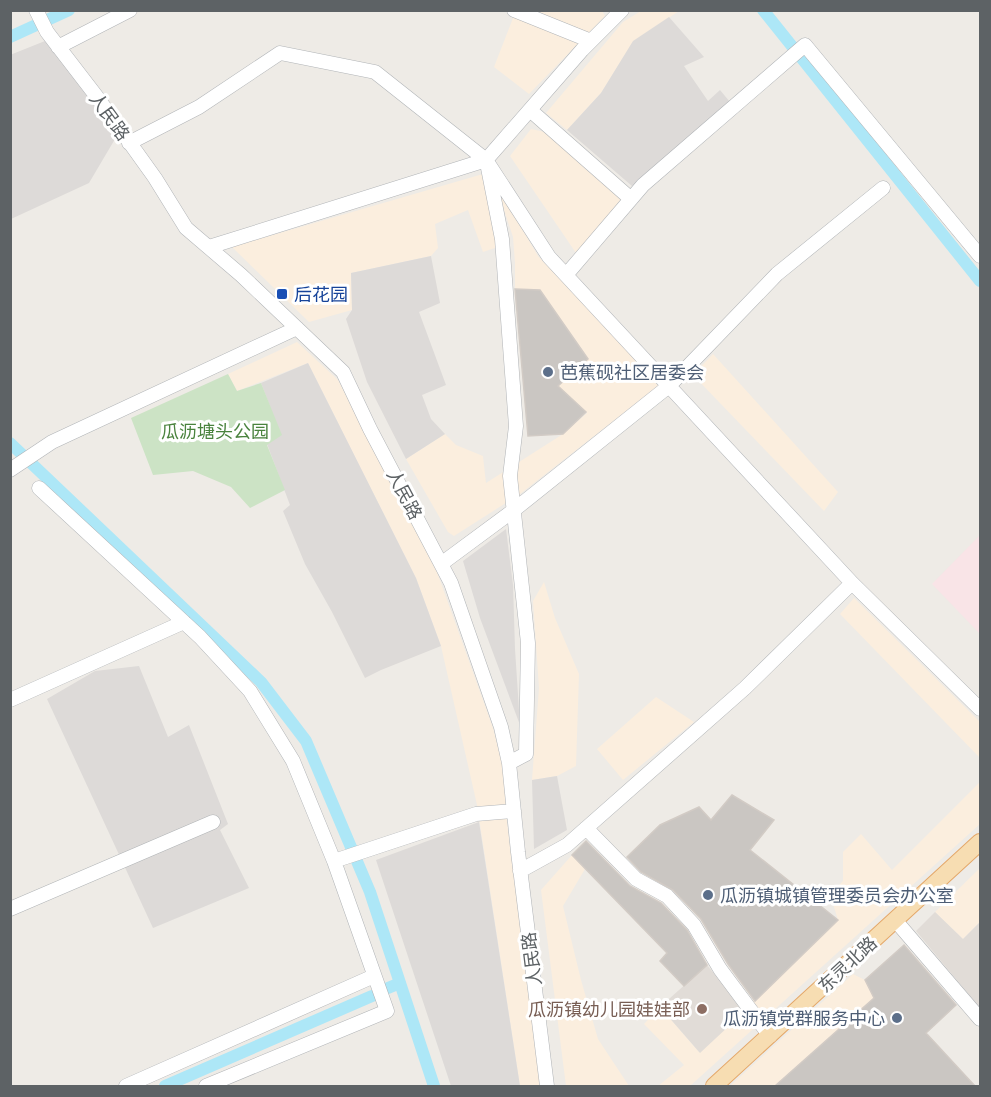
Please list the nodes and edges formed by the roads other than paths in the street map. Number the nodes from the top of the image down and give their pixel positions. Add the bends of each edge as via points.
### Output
1 (36, 10) edge
2 (130, 10) edge
3 (514, 10) edge
4 (622, 10) edge
5 (591, 41) junction
6 (58, 46) junction
7 (530, 110) junction
8 (129, 142) junction
9 (486, 160) junction
10 (883, 188) dead end
11 (631, 199) junction
12 (209, 247) junction
13 (981, 256) edge
14 (566, 275) junction
15 (297, 328) junction
16 (669, 386) junction
17 (13, 465) edge
18 (39, 488) dead end
19 (514, 510) junction
20 (441, 564) junction
21 (852, 583) junction
22 (183, 622) junction
23 (10, 700) edge
24 (981, 709) edge
25 (509, 764) junction
26 (514, 811) junction
27 (213, 822) dead end
28 (586, 828) junction
29 (981, 842) edge
30 (335, 860) junction
31 (520, 872) junction
32 (10, 909) edge
33 (895, 920) junction
34 (374, 976) junction
35 (981, 1019) edge
36 (770, 1036) junction
37 (126, 1086) edge
38 (206, 1086) edge
39 (547, 1086) edge
40 (714, 1086) edge

1 - 6 street, 人民路
2 - 6 street
3 - 5 street
4 - 5 street
5 - 7 street
6 - 8 street, 人民路
7 - 9 street
7 - 11 street
8 - 9 street via 199,107 280,53 375,72
8 - 12 street, 人民路 via 186,228
9 - 12 street
9 - 14 street via 549,257
9 - 19 street via 502,239 516,426 510,476
10 - 16 street via 777,274
11 - 13 street via 805,45
11 - 14 street
12 - 15 street, 人民路
14 - 16 street
15 - 17 street
15 - 20 street, 人民路 via 343,372
16 - 19 street
16 - 21 street
18 - 22 street
19 - 20 street
19 - 25 street via 528,643 526,754
20 - 25 street, 人民路 via 501,727
21 - 24 street
21 - 28 street via 745,688
22 - 23 street
22 - 30 street via 250,691 293,761
25 - 26 street, 人民路
26 - 30 street via 476,814
26 - 31 street, 人民路
27 - 32 street
28 - 31 street via 567,845
28 - 36 street via 636,879 668,896 694,925 720,969
29 - 33 main road, 东灵北路
30 - 34 street
31 - 39 street, 人民路
33 - 35 street
33 - 36 main road, 东灵北路
34 - 37 street
34 - 38 street via 387,1011
36 - 40 main road, 东灵北路

